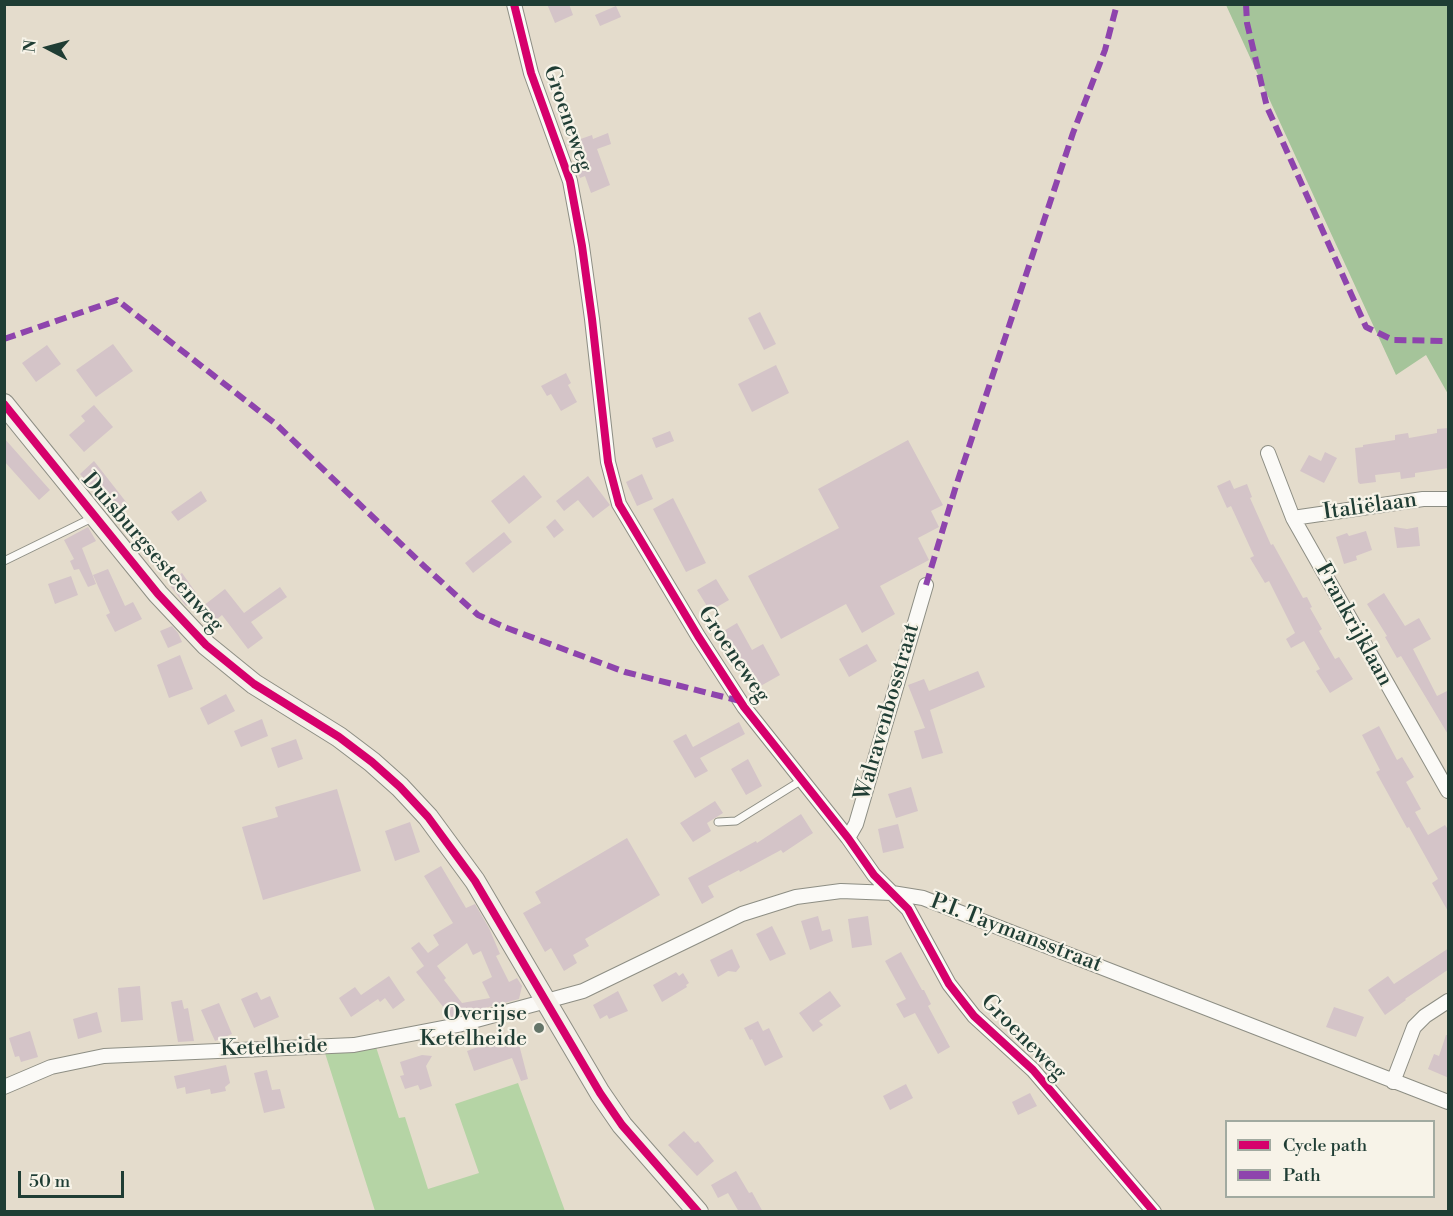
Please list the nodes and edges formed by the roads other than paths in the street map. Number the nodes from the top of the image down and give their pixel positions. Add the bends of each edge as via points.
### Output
1 (514, 4) edge
2 (4, 404) edge
3 (1268, 453) dead end
4 (1449, 499) edge
5 (95, 516) junction
6 (1293, 518) junction
7 (4, 561) edge
8 (926, 585) dead end
9 (802, 779) junction
10 (1449, 791) edge
11 (718, 822) dead end
12 (848, 838) junction
13 (892, 893) junction
14 (545, 1001) junction
15 (1449, 1001) edge
16 (1393, 1082) junction
17 (4, 1087) edge
18 (1449, 1102) edge
19 (698, 1212) edge
20 (1154, 1212) edge

1 - 9 street, Groeneweg via 531,74 570,181 588,288 608,462 619,504 744,707
2 - 5 street, Duisburgsesteenweg
3 - 6 street, Frankrijklaan
4 - 6 street, Italiëlaan via 1423,499
5 - 7 lane
5 - 14 street, Duisburgsesteenweg via 158,594 206,645 254,684 339,737 400,787 446,839 476,881
6 - 10 street, Frankrijklaan
8 - 12 street, Walravenbosstraat via 856,824
9 - 11 lane via 736,821
9 - 12 street, Groeneweg
12 - 13 street, Groeneweg
13 - 14 street, P.I. Taymansstraat via 841,891 796,897 742,914 583,991
13 - 16 street, P.I. Taymansstraat via 922,898
13 - 20 street, Groeneweg via 908,909 949,984 974,1016 1033,1070
14 - 17 street, Ketelheide via 458,1025 354,1045 104,1056 51,1066
14 - 19 street, Duisburgsesteenweg via 622,1125
15 - 16 street via 1414,1027
16 - 18 street, P.I. Taymansstraat

